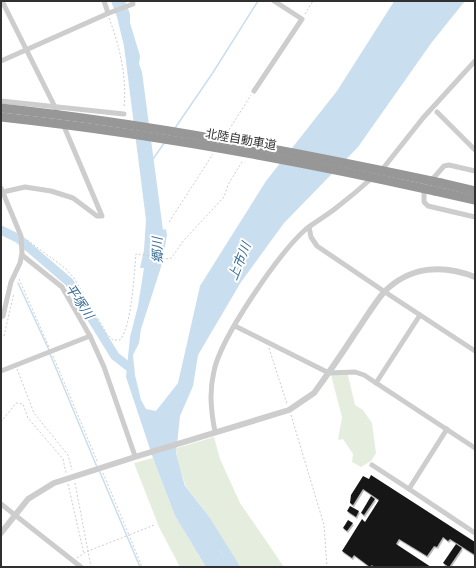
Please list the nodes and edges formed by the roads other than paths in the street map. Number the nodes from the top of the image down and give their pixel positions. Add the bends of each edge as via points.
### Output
1 (2, 1) edge
2 (104, 1) edge
3 (274, 1) edge
4 (133, 3) edge
5 (109, 13) junction
6 (27, 50) junction
7 (1, 61) edge
8 (475, 61) edge
9 (254, 91) road end
10 (1, 101) edge
11 (55, 107) junction
12 (1, 108) edge
13 (437, 112) dead end
14 (124, 114) road end
15 (1, 117) edge
16 (475, 150) edge
17 (475, 171) edge
18 (2, 190) edge
19 (475, 191) edge
20 (475, 200) edge
21 (475, 217) edge
22 (309, 227) junction
23 (22, 254) junction
24 (475, 277) edge
25 (384, 292) junction
26 (420, 315) junction
27 (1, 317) edge
28 (235, 326) junction
29 (90, 336) junction
30 (475, 351) edge
31 (1, 371) edge
32 (329, 373) junction
33 (376, 383) junction
34 (447, 429) junction
35 (213, 432) junction
36 (475, 448) edge
37 (137, 456) junction
38 (372, 465) dead end
39 (409, 489) junction
40 (1, 504) edge
41 (15, 515) junction
42 (1, 533) edge
43 (475, 533) edge
44 (81, 567) edge

1 - 6 street
2 - 5 street
3 - 9 street via 302,19
4 - 5 street
5 - 6 street
6 - 7 street
6 - 11 street
8 - 22 street via 423,118 379,173
10 - 11 street
11 - 14 street
11 - 18 street via 102,216 97,216 72,198 51,191 25,187
12 - 19 highway, 北陸自動車道, bridge via 117,122 274,148
13 - 16 street
15 - 20 highway, 北陸自動車道, bridge via 218,147 340,170
17 - 21 street via 444,166 424,190 424,202 428,206
18 - 23 street via 21,236
22 - 25 street via 311,237 317,246
22 - 28 street via 288,248 257,290
23 - 27 street
23 - 29 street via 62,287
24 - 25 street via 459,271 427,269 409,275
25 - 26 street
25 - 32 street
26 - 30 street
26 - 33 street
28 - 32 street
28 - 35 street via 220,352 214,371 211,406
29 - 31 street
29 - 37 street
32 - 33 street via 355,372
32 - 35 street via 314,394 289,410
33 - 34 street
34 - 36 street
34 - 39 street
35 - 37 street
37 - 41 street via 42,489 28,499
38 - 39 street
39 - 43 street
40 - 41 street
41 - 42 street
41 - 44 street

